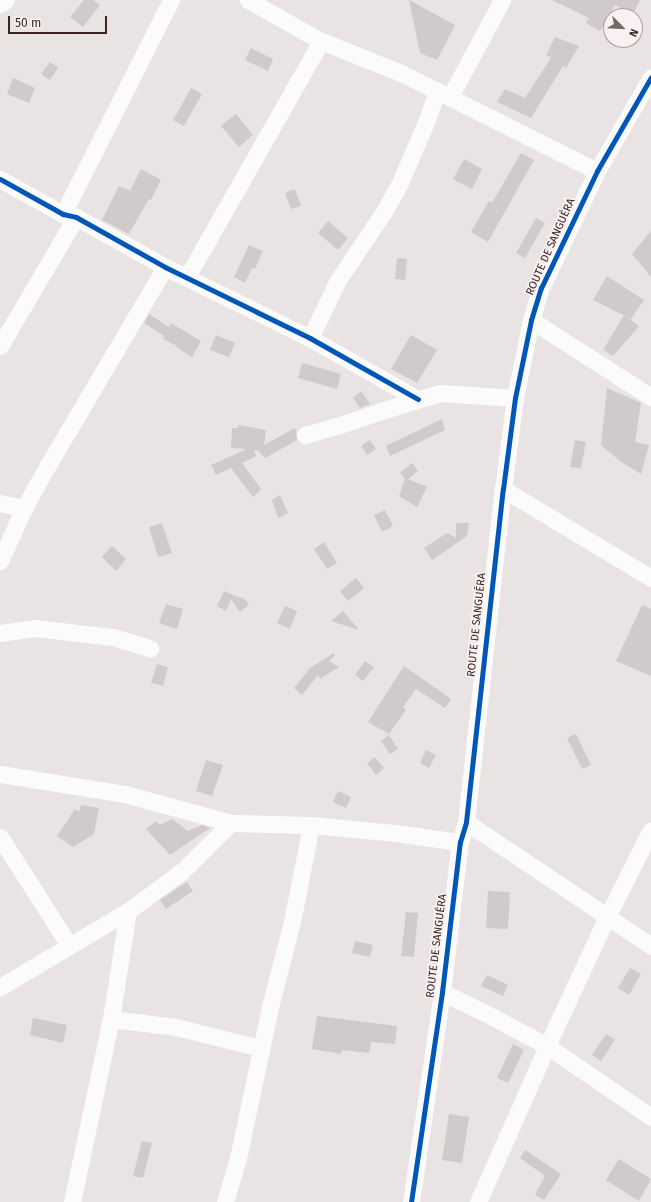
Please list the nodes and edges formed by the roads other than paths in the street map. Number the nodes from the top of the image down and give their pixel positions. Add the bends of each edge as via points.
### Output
1 (6, 0) edge
2 (171, 0) edge
3 (248, 0) edge
4 (502, 0) edge
5 (0, 4) edge
6 (321, 41) junction
7 (651, 77) edge
8 (444, 94) junction
9 (597, 171) junction
10 (0, 179) edge
11 (69, 215) junction
12 (165, 267) junction
13 (187, 278) junction
14 (531, 320) junction
15 (310, 338) junction
16 (0, 346) edge
17 (651, 397) edge
18 (515, 398) junction
19 (418, 399) junction
20 (305, 434) dead end
21 (503, 489) junction
22 (0, 503) edge
23 (24, 508) junction
24 (0, 561) edge
25 (651, 578) edge
26 (0, 633) edge
27 (150, 648) dead end
28 (0, 774) edge
29 (466, 822) junction
30 (231, 823) junction
31 (311, 825) junction
32 (651, 830) edge
33 (0, 837) edge
34 (460, 842) junction
35 (128, 911) junction
36 (607, 917) junction
37 (69, 945) junction
38 (651, 946) edge
39 (0, 987) edge
40 (442, 992) junction
41 (111, 1019) junction
42 (547, 1046) junction
43 (261, 1048) junction
44 (651, 1117) edge
45 (72, 1202) edge
46 (225, 1202) edge
47 (411, 1202) edge
48 (478, 1202) edge

1 - 5 street
2 - 11 street
3 - 6 street
4 - 8 street
6 - 8 street via 401,73
6 - 13 street
7 - 9 street, ROUTE DE SANGUÉRA
8 - 9 street
8 - 15 street via 426,122 400,183 338,280
9 - 14 street, ROUTE DE SANGUÉRA via 541,288
10 - 11 street
11 - 12 street
11 - 16 street
12 - 13 street
12 - 23 street
13 - 15 street
14 - 17 street
14 - 18 street, ROUTE DE SANGUÉRA
15 - 19 street
18 - 19 street via 440,393
18 - 21 street, ROUTE DE SANGUÉRA
19 - 20 street
21 - 25 street
21 - 29 street, ROUTE DE SANGUÉRA
22 - 23 street
23 - 24 street
26 - 27 street via 35,628 113,637
28 - 30 street via 125,794
29 - 34 street, ROUTE DE SANGUÉRA
29 - 36 street
30 - 31 street
30 - 35 street via 181,872
31 - 34 street via 395,832
31 - 43 street via 292,922
32 - 36 street
33 - 37 street
34 - 40 street, ROUTE DE SANGUÉRA
35 - 37 street
35 - 41 street
36 - 38 street
36 - 42 street
37 - 39 street
40 - 42 street
40 - 47 street, ROUTE DE SANGUÉRA
41 - 43 street via 176,1027
41 - 45 street
42 - 44 street
42 - 48 street
43 - 46 street via 238,1158

